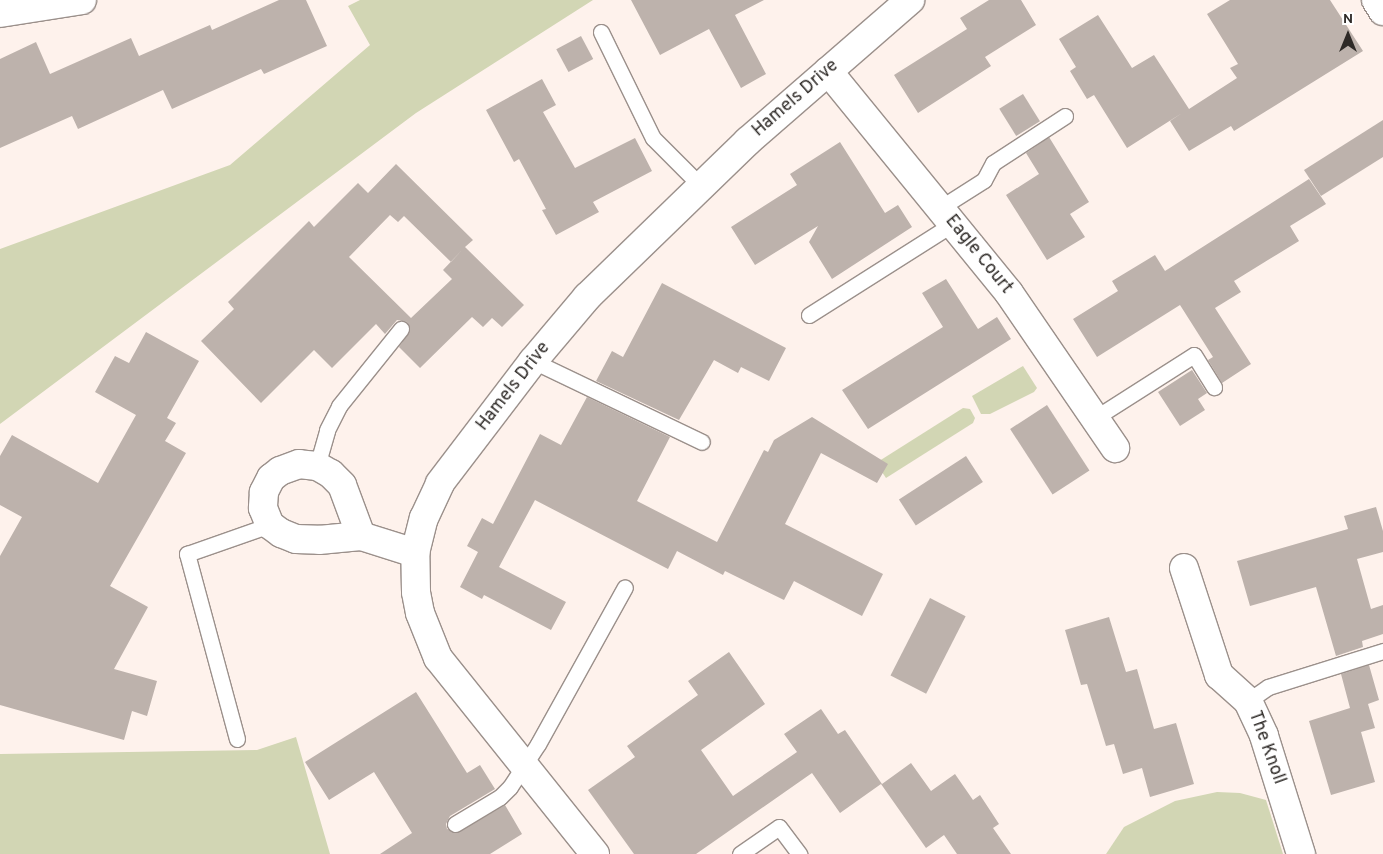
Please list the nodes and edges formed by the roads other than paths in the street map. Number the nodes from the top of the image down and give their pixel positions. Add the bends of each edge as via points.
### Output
1 (82, 0) edge
2 (910, 0) edge
3 (1376, 0) edge
4 (1383, 11) edge
5 (0, 13) edge
6 (601, 32) dead end
7 (828, 71) junction
8 (1065, 116) dead end
9 (701, 186) junction
10 (947, 216) junction
11 (809, 316) dead end
12 (401, 328) dead end
13 (533, 361) junction
14 (1214, 387) dead end
15 (1095, 418) junction
16 (702, 442) dead end
17 (1115, 448) dead end
18 (317, 466) junction
19 (270, 525) junction
20 (361, 536) junction
21 (415, 553) junction
22 (1184, 568) dead end
23 (625, 587) dead end
24 (1383, 651) edge
25 (1248, 701) junction
26 (237, 740) dead end
27 (524, 765) junction
28 (455, 824) dead end
29 (594, 854) edge
30 (740, 854) edge
31 (799, 854) edge
32 (1300, 854) edge

1 - 5 street
2 - 7 street, Hamels Drive
3 - 4 street
6 - 9 lane via 653,138
7 - 9 street, Hamels Drive
7 - 10 street, Eagle Court
8 - 10 lane via 993,163 984,180
9 - 13 street, Hamels Drive via 620,263
10 - 11 lane
10 - 15 street, Eagle Court via 1009,293
12 - 18 lane via 339,406 327,430
13 - 16 lane
13 - 21 street, Hamels Drive via 440,484 424,518
14 - 15 lane via 1194,355
15 - 17 street, Eagle Court
18 - 19 street via 299,464 270,478 264,492 263,508
18 - 20 street via 342,485
19 - 20 street via 296,538 319,540
19 - 26 lane via 187,554
20 - 21 street
21 - 27 street, Hamels Drive via 414,573 420,614 438,658
22 - 25 street, The Knoll via 1219,675
23 - 27 lane
24 - 25 lane via 1268,687
25 - 32 street, The Knoll via 1264,736
27 - 28 lane via 500,797
27 - 29 street, Hamels Drive
30 - 31 lane via 779,827

